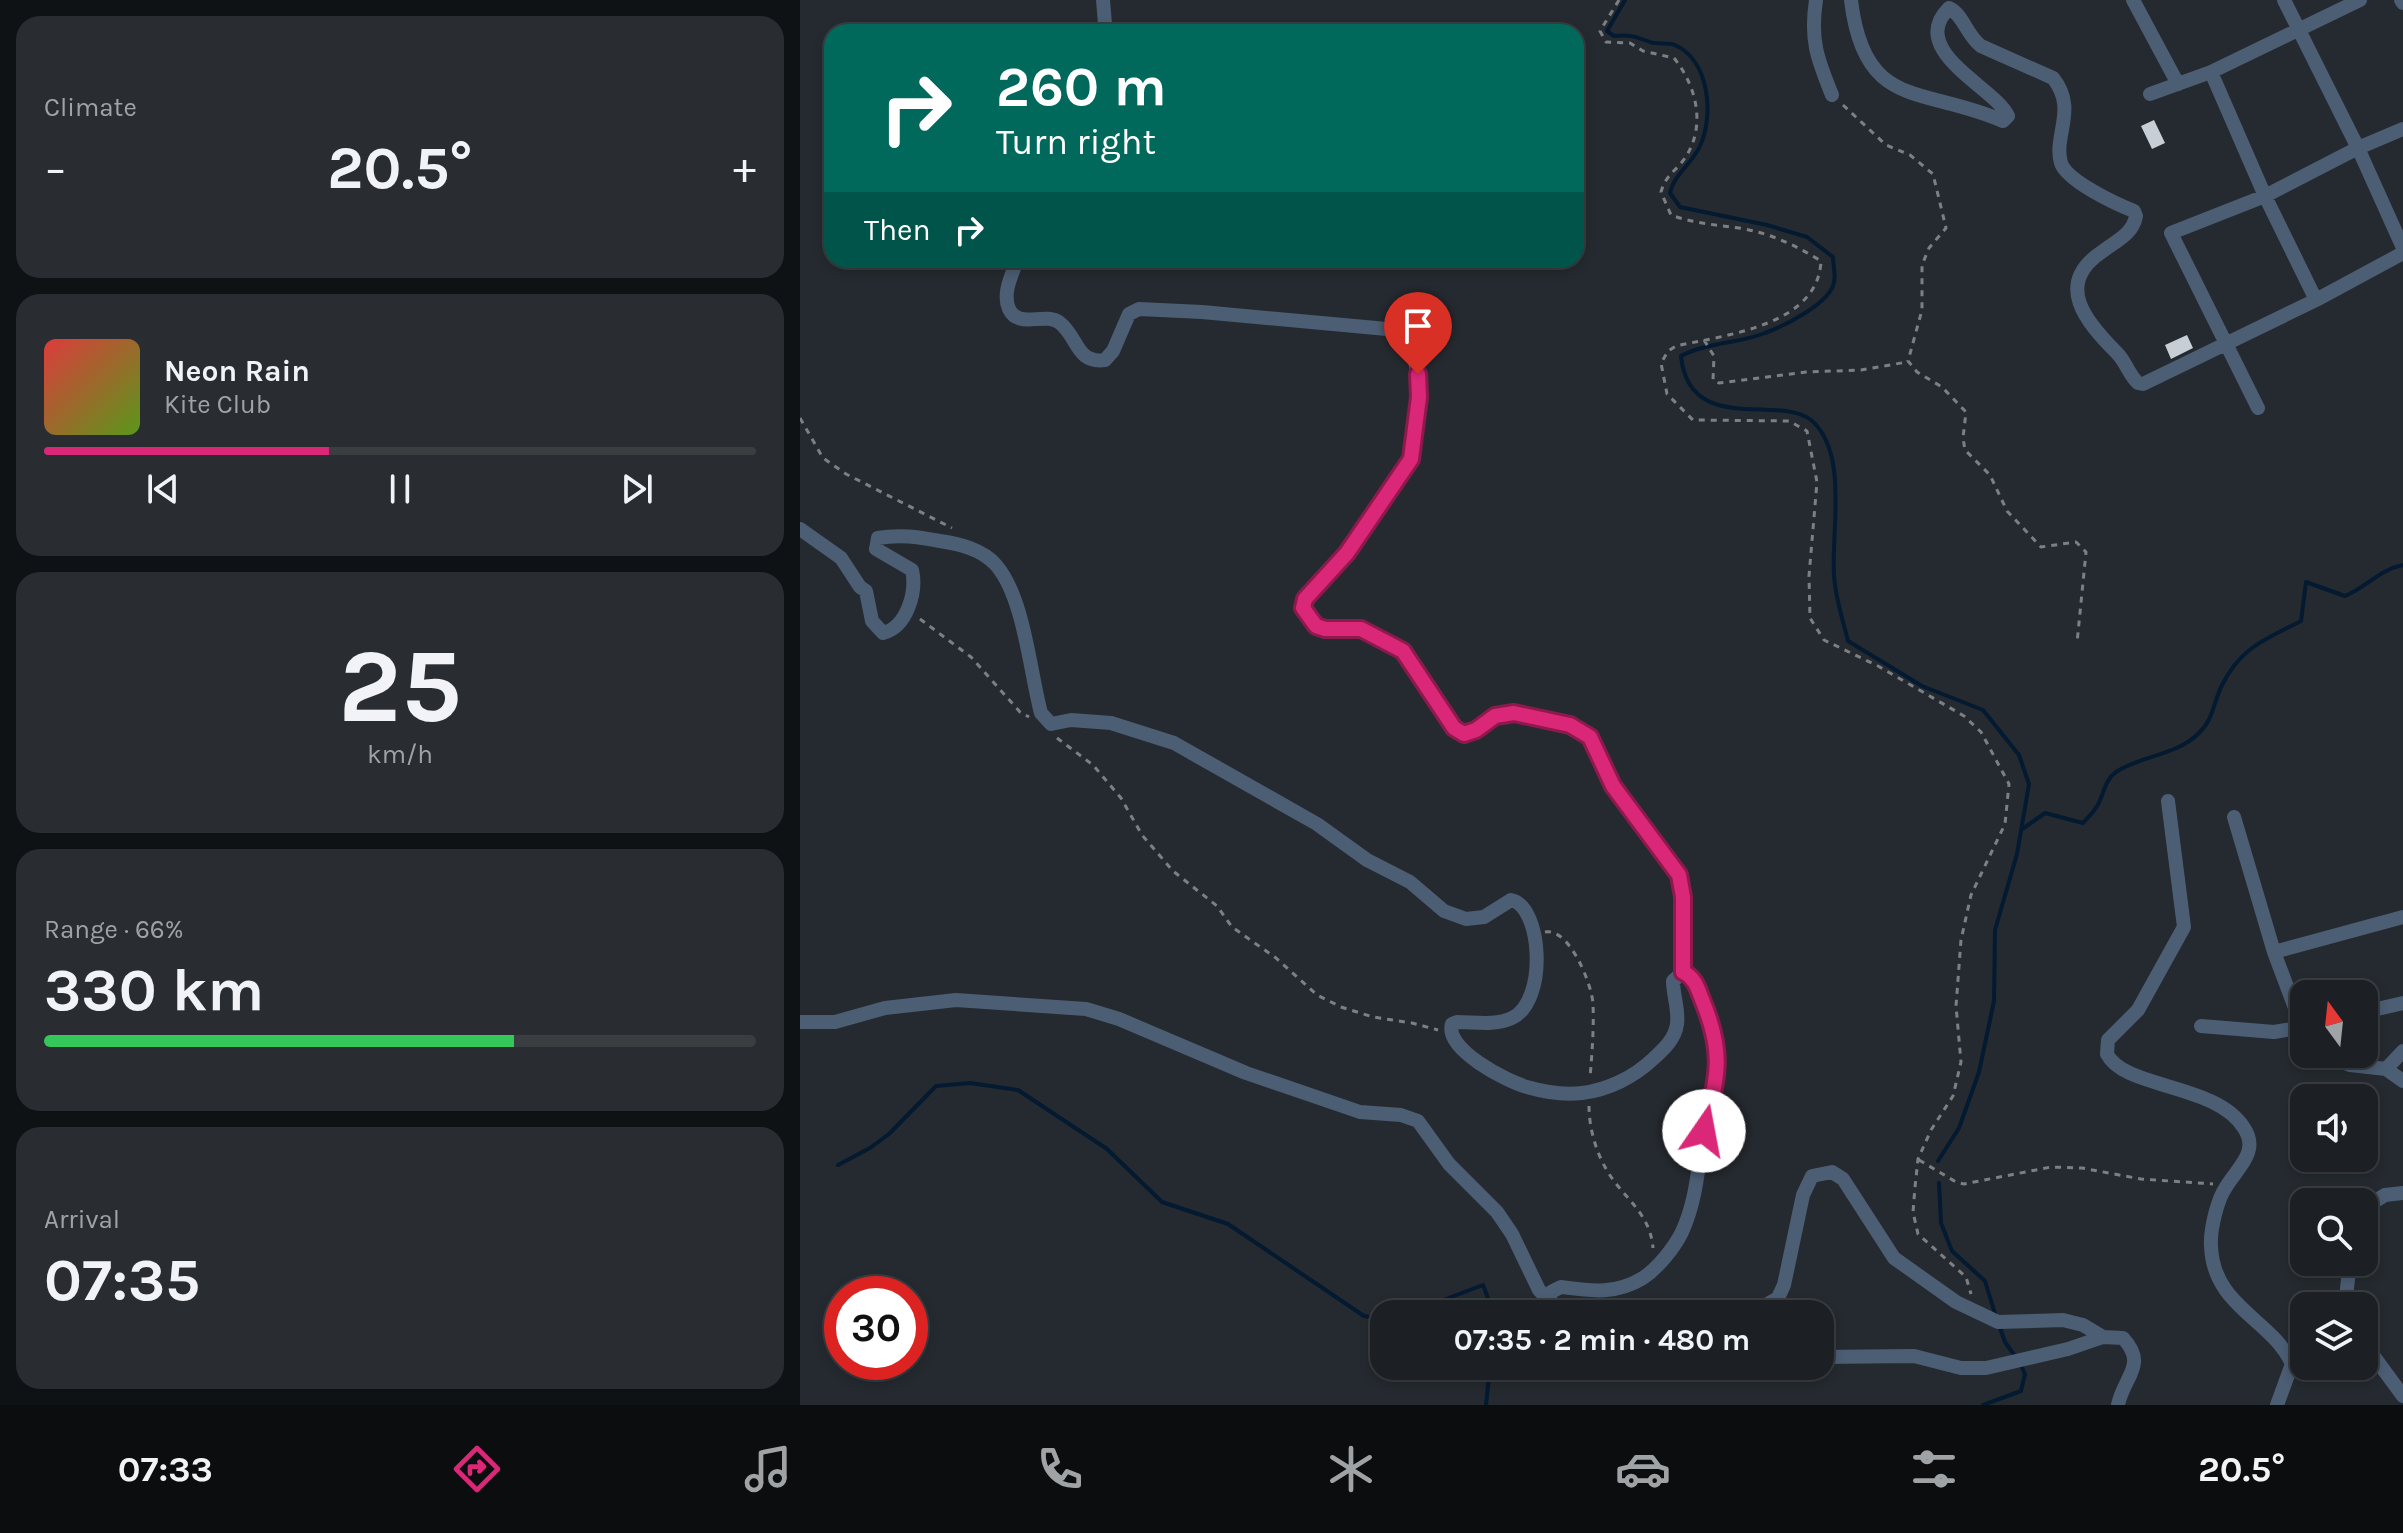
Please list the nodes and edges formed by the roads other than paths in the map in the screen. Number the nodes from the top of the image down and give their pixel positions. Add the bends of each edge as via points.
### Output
1 (1103, 0) edge
2 (1816, 0) edge
3 (1851, 0) edge
4 (2133, 0) edge
5 (2284, 0) edge
6 (2360, 0) edge
7 (1105, 24) edge
8 (2298, 31) junction
9 (2211, 72) junction
10 (2178, 84) junction
11 (2150, 94) dead end
12 (1832, 95) road end
13 (2403, 129) edge
14 (2358, 148) junction
15 (2265, 196) junction
16 (2403, 251) edge
17 (1014, 268) edge
18 (2316, 300) junction
19 (2225, 345) junction
20 (2258, 408) dead end
21 (800, 529) edge
22 (2168, 801) dead end
23 (2234, 817) dead end
24 (2403, 917) edge
25 (2274, 952) junction
26 (1683, 972) junction
27 (2290, 994) edge
28 (2403, 1003) edge
29 (2378, 1009) edge
30 (800, 1022) edge
31 (2201, 1026) dead end
32 (2290, 1030) edge
33 (2403, 1051) edge
34 (2377, 1068) edge
35 (2386, 1069) junction
36 (2403, 1081) edge
37 (2403, 1193) edge
38 (2378, 1199) edge
39 (1549, 1300) joint
40 (1774, 1300) edge
41 (2103, 1337) junction
42 (1834, 1357) edge
43 (2378, 1361) edge
44 (2402, 1391) edge
45 (2118, 1405) edge
46 (2277, 1405) edge

1 - 7 street
2 - 12 street via 1814,51
3 - 19 street via 1855,35 1868,59 1905,93 1974,108 2003,121 2008,116 1942,50 1939,27 1949,8 1973,41 2053,78 2065,114 2061,163 2070,176 2136,216 2131,229 2082,271 2075,294 2098,337 2118,354 2134,381 2143,384
4 - 10 street
5 - 8 street
6 - 8 street
8 - 9 street
8 - 14 street
9 - 10 street
9 - 15 street
10 - 11 street
13 - 14 street
14 - 15 street
14 - 16 street
15 - 18 street
15 - 19 street via 2171,233
16 - 18 street
17 - 26 street via 1005,296 1012,315 1019,320 1056,320 1082,355 1094,362 1113,351 1129,314 1139,309 1387,329 1411,347 1419,397 1411,459 1303,608 1316,626 1361,629 1403,651 1454,728 1464,734 1495,716 1514,713 1570,725 1590,737 1613,786 1679,875
18 - 19 street
19 - 20 street
21 - 26 street via 841,558 866,591 876,628 883,633 908,609 914,583 912,570 876,549 878,538 912,536 979,552 1006,580 1049,727 1071,720 1111,723 1174,743 1317,824 1367,860 1410,882 1444,911 1466,919 1484,917 1518,901 1533,934 1537,964 1537,983 1529,1000 1511,1019 1457,1022 1449,1033 1475,1059 1523,1086 1581,1093 1609,1088 1644,1068 1673,1039 1673,981
22 - 46 street via 2184,927 2138,1010 2108,1040 2107,1054 2132,1074 2198,1095 2243,1126 2248,1158 2225,1188 2211,1245 2237,1306 2285,1349 2292,1364
23 - 25 street
24 - 25 street
25 - 27 street
26 - 39 street via 1694,981 1718,1051 1718,1076 1691,1210 1681,1235 1642,1279 1608,1291 1561,1287
28 - 29 street
30 - 39 street via 835,1022 885,1008 956,1000 1086,1009 1360,1112 1418,1121 1449,1164 1497,1212
31 - 32 street
33 - 35 street
34 - 35 street
35 - 36 street
37 - 38 street
40 - 41 street via 1784,1285 1803,1195 1812,1176 1832,1172 1843,1179 1894,1258 1941,1293 1998,1322 2063,1320
41 - 42 street via 1986,1368 1961,1368 1914,1356
41 - 45 street via 2123,1338 2134,1352 2136,1362
43 - 44 street

